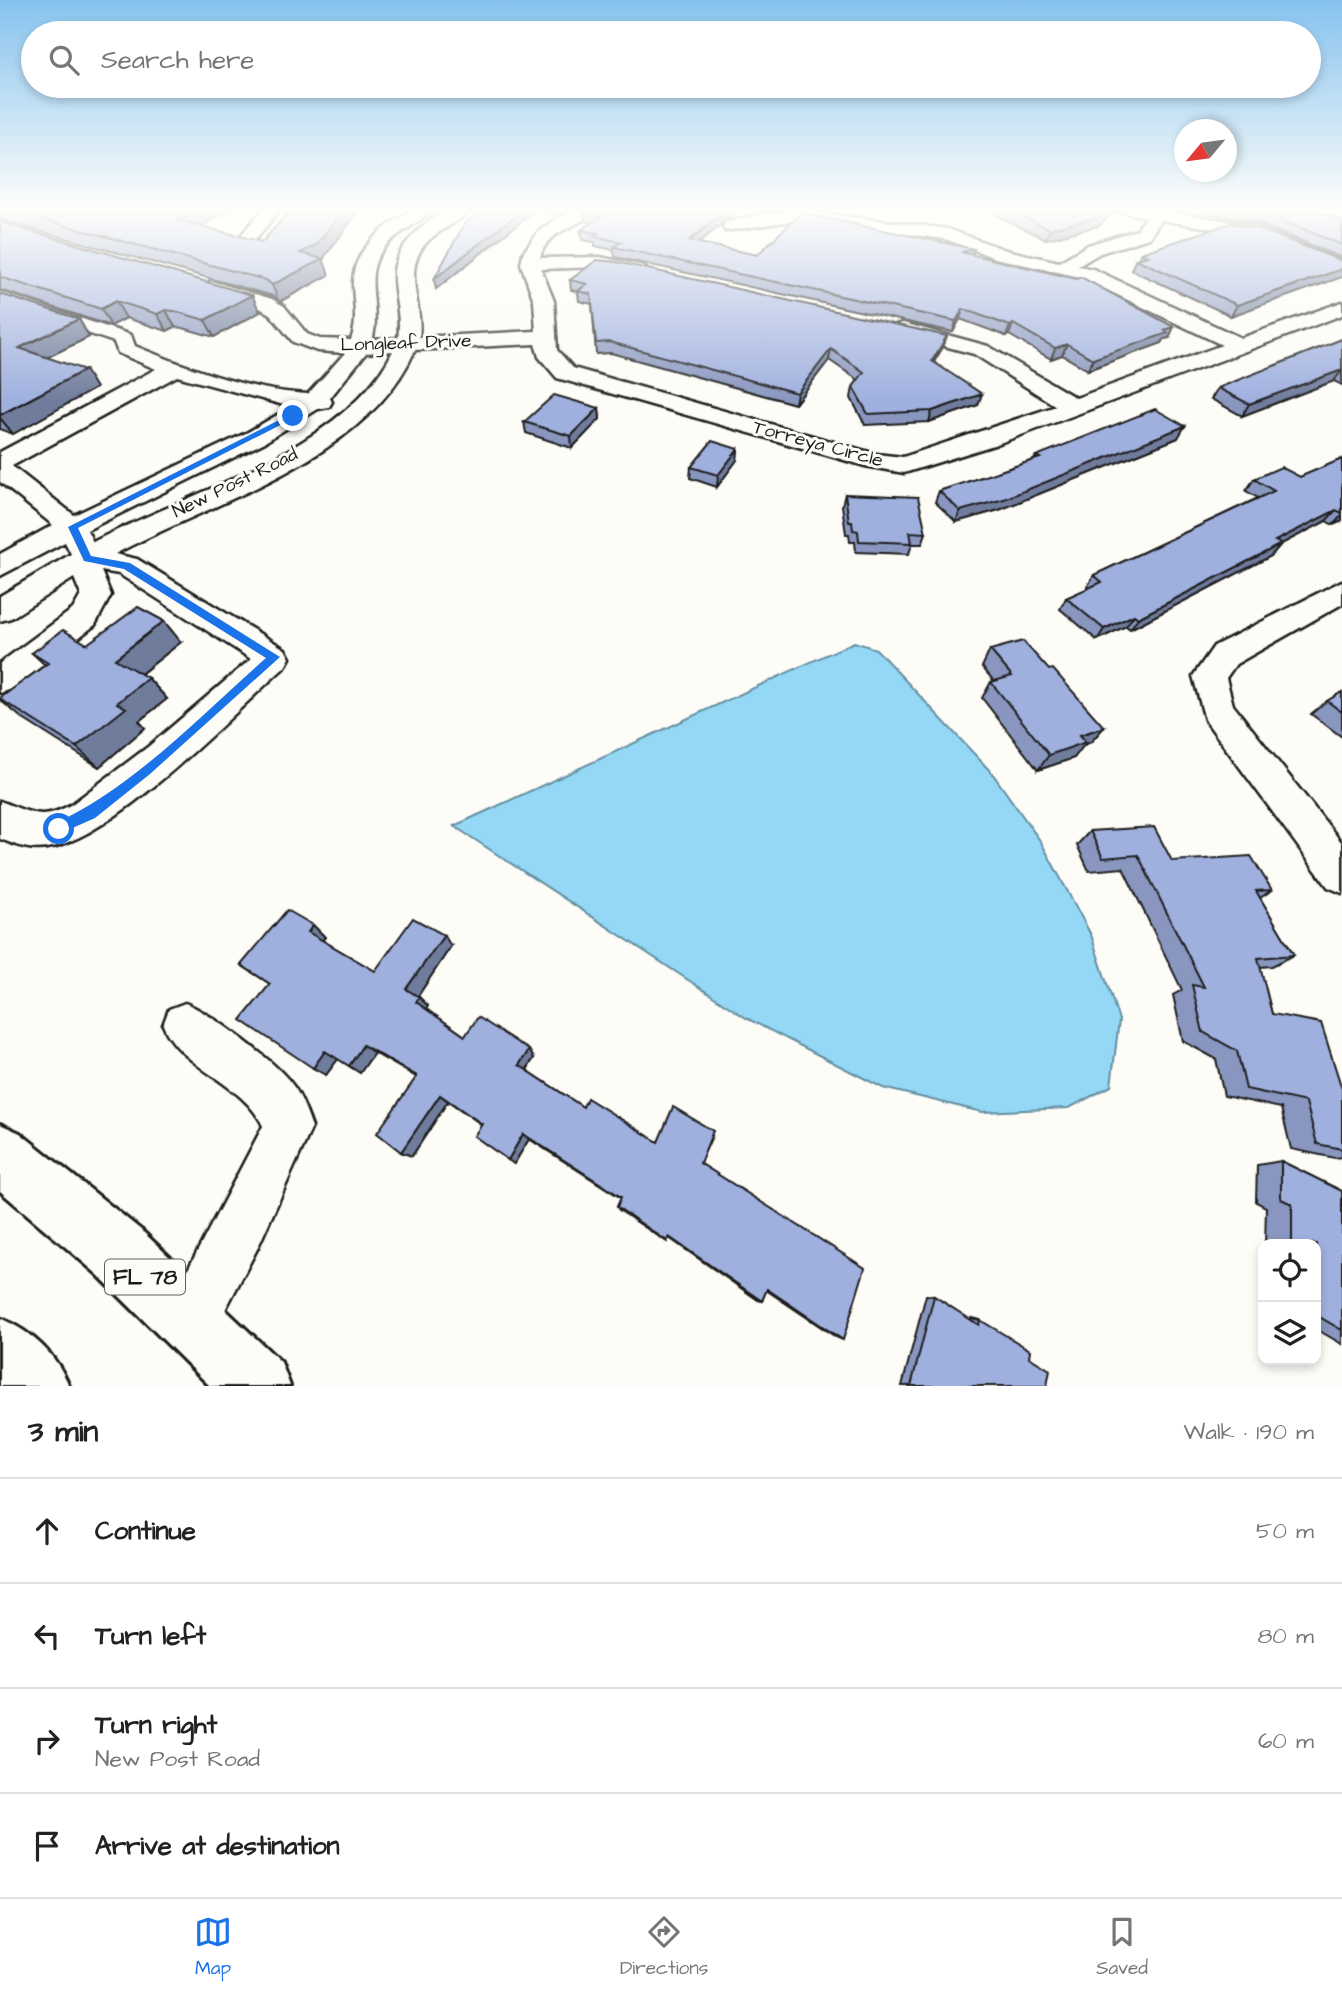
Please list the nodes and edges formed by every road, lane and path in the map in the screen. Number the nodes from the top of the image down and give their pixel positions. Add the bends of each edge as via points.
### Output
1 (364, 273) edge
2 (403, 273) edge
3 (533, 273) edge
4 (653, 273) edge
5 (1083, 273) edge
6 (659, 274) edge
7 (195, 282) edge
8 (0, 298) edge
9 (1342, 308) edge
10 (887, 325) edge
11 (545, 337) junction
12 (407, 344) junction
13 (1241, 345) junction
14 (358, 347) junction
15 (175, 368) junction
16 (315, 400) junction
17 (1074, 407) junction
18 (353, 414) junction
19 (0, 462) edge
20 (0, 469) edge
21 (72, 527) junction
22 (87, 559) junction
23 (0, 566) edge
24 (1342, 590) edge
25 (0, 610) edge
26 (0, 680) edge
27 (0, 818) edge
28 (1342, 874) edge
29 (185, 1025) dead end
30 (0, 1153) edge
31 (190, 1319) junction
32 (0, 1351) edge
33 (36, 1386) edge
34 (257, 1386) edge

1 - 14 street, New Post Road via 360,288 366,321
2 - 12 street, New Post Road via 411,311
3 - 11 street, Torreya Circle via 544,302
4 - 6 street
5 - 13 street
7 - 14 street, Longleaf Drive via 265,303 277,310 300,338 317,345
8 - 15 street via 124,339 125,349
9 - 13 street, Torreya Circle
10 - 17 street via 981,350
11 - 12 street, Longleaf Drive
11 - 17 street, Torreya Circle via 550,360 565,373 873,461 904,465
12 - 14 street, Longleaf Drive
12 - 18 street, New Post Road via 391,374
13 - 17 street, Torreya Circle
14 - 16 street, New Post Road via 349,365
15 - 16 street via 282,400
15 - 19 street
16 - 18 street
16 - 21 street, New Post Road via 262,434
18 - 22 street, New Post Road via 275,466
20 - 21 street
21 - 22 street
21 - 23 street, New Post Road
22 - 25 street, New Post Road
22 - 26 street via 87,576 96,595 92,607
22 - 27 street via 127,566 274,657 90,814 44,831 12,828
24 - 28 street via 1224,655 1209,676 1217,710
29 - 31 street via 264,1089 277,1103 288,1127 240,1229
30 - 31 main road, FL 78 via 119,1252
31 - 34 main road, FL 78
32 - 33 main road

